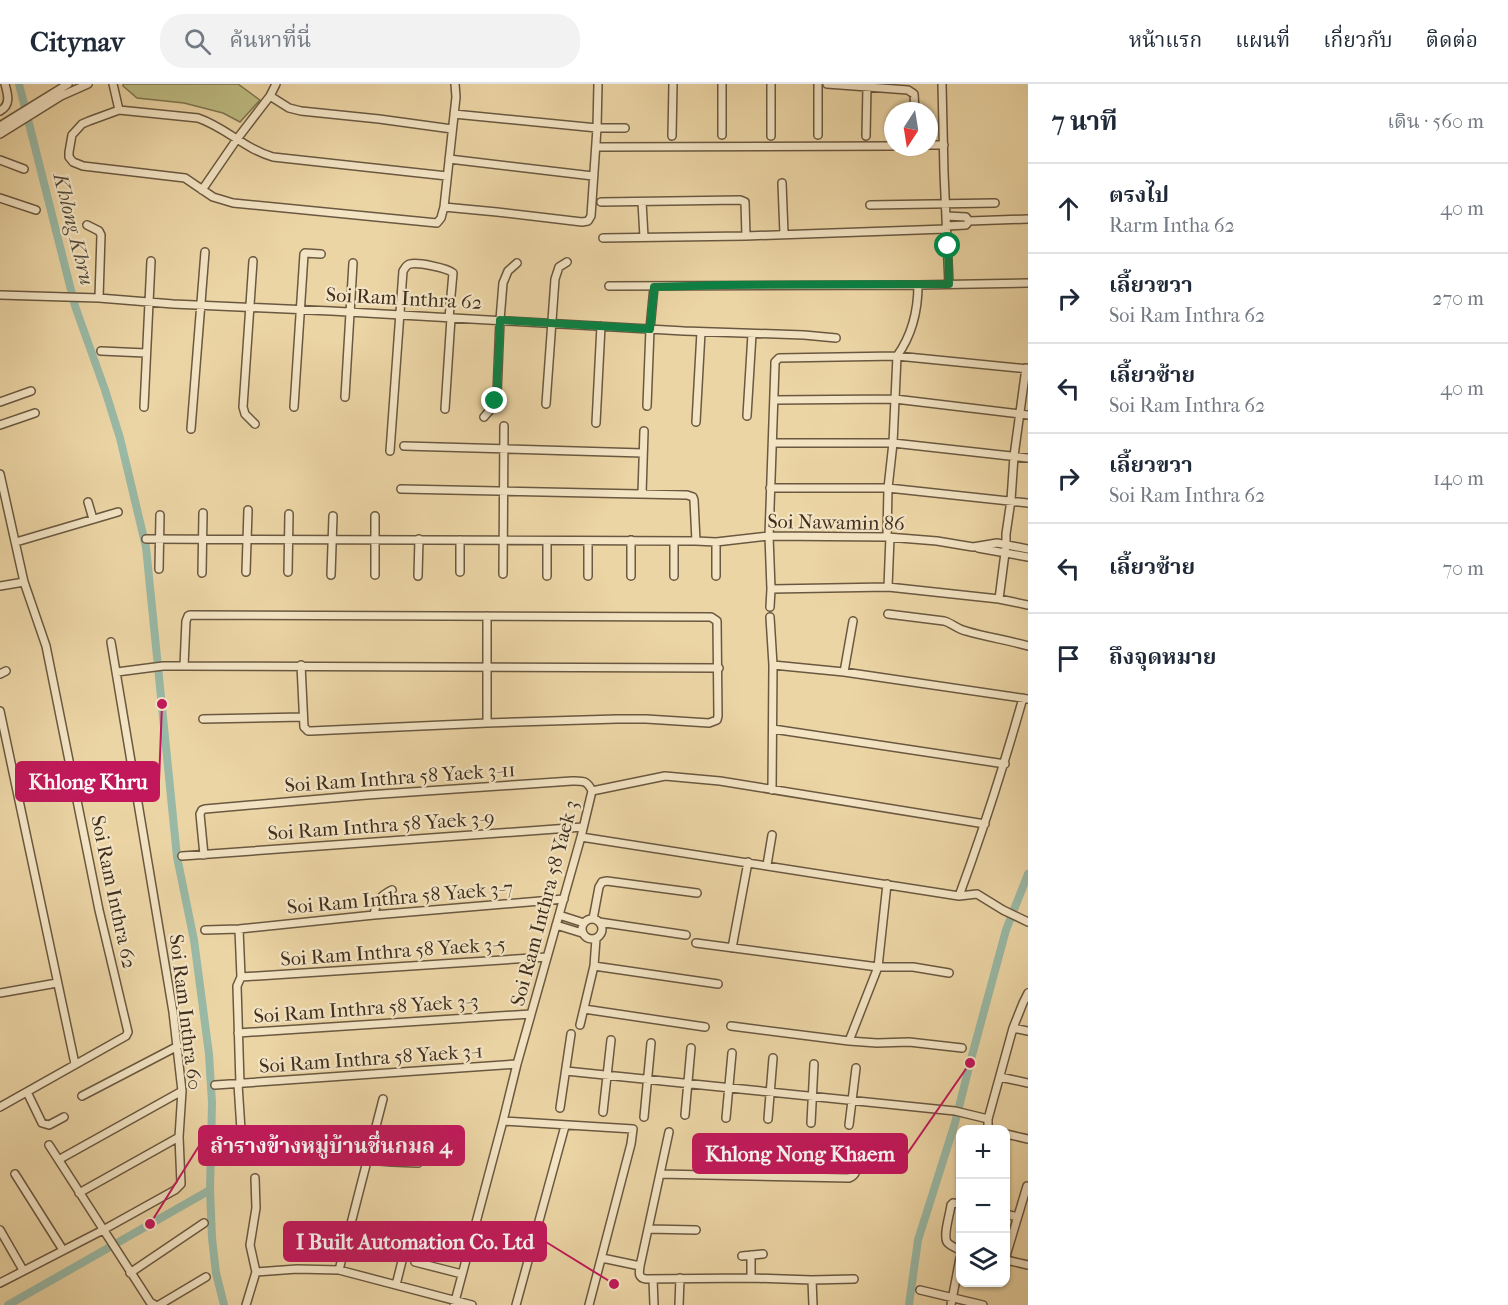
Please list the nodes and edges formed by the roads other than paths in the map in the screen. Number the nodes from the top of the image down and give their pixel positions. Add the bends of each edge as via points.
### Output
1 (4, 84) edge
2 (68, 84) edge
3 (88, 84) edge
4 (113, 84) edge
5 (276, 84) edge
6 (455, 84) edge
7 (598, 84) edge
8 (673, 84) edge
9 (722, 84) edge
10 (771, 84) edge
11 (818, 84) edge
12 (827, 84) edge
13 (942, 84) edge
14 (867, 86) junction
15 (270, 96) junction
16 (915, 102) edge
17 (33, 109) junction
18 (119, 110) junction
19 (0, 111) edge
20 (454, 114) junction
21 (14, 121) junction
22 (0, 126) edge
23 (597, 128) junction
24 (625, 128) dead end
25 (453, 129) junction
26 (0, 134) edge
27 (722, 135) dead end
28 (818, 135) dead end
29 (672, 136) dead end
30 (771, 136) dead end
31 (866, 136) dead end
32 (237, 140) junction
33 (884, 146) edge
34 (938, 146) edge
35 (944, 146) junction
36 (600, 147) dead end
37 (449, 159) junction
38 (0, 160) edge
39 (24, 169) dead end
40 (447, 176) junction
41 (593, 176) junction
42 (782, 183) dead end
43 (202, 190) junction
44 (0, 198) edge
45 (602, 202) dead end
46 (642, 202) junction
47 (995, 203) dead end
48 (945, 204) junction
49 (870, 205) dead end
50 (444, 207) junction
51 (36, 210) dead end
52 (946, 216) junction
53 (1028, 219) edge
54 (969, 221) junction
55 (87, 225) dead end
56 (946, 229) junction
57 (784, 234) junction
58 (746, 236) junction
59 (644, 237) junction
60 (603, 238) dead end
61 (205, 252) dead end
62 (321, 254) dead end
63 (152, 261) dead end
64 (253, 261) dead end
65 (567, 262) dead end
66 (353, 263) dead end
67 (517, 263) dead end
68 (1028, 283) edge
69 (949, 284) junction
70 (918, 285) junction
71 (609, 286) dead end
72 (654, 287) junction
73 (0, 295) edge
74 (99, 298) junction
75 (148, 302) junction
76 (201, 304) junction
77 (250, 307) junction
78 (301, 309) junction
79 (350, 312) junction
80 (400, 315) junction
81 (450, 318) junction
82 (500, 320) junction
83 (551, 323) junction
84 (601, 327) junction
85 (650, 329) junction
86 (701, 332) junction
87 (752, 333) junction
88 (836, 338) dead end
89 (100, 351) dead end
90 (146, 353) junction
91 (897, 356) junction
92 (1027, 369) edge
93 (31, 391) dead end
94 (345, 398) dead end
95 (895, 399) junction
96 (774, 400) junction
97 (0, 402) edge
98 (546, 404) dead end
99 (144, 406) dead end
100 (294, 406) dead end
101 (647, 406) dead end
102 (445, 409) dead end
103 (35, 413) dead end
104 (1024, 414) edge
105 (747, 416) dead end
106 (484, 417) dead end
107 (696, 422) dead end
108 (596, 423) dead end
109 (255, 424) dead end
110 (0, 425) edge
111 (504, 426) dead end
112 (190, 429) dead end
113 (644, 431) dead end
114 (893, 442) junction
115 (773, 443) junction
116 (404, 446) dead end
117 (504, 448) junction
118 (390, 451) dead end
119 (643, 453) junction
120 (1014, 456) junction
121 (1028, 458) edge
122 (0, 474) edge
123 (770, 488) junction
124 (888, 488) junction
125 (401, 489) dead end
126 (503, 491) junction
127 (642, 494) junction
128 (1011, 500) junction
129 (88, 502) dead end
130 (1028, 503) edge
131 (248, 510) dead end
132 (118, 512) dead end
133 (203, 513) dead end
134 (289, 514) dead end
135 (160, 515) dead end
136 (333, 516) dead end
137 (375, 516) dead end
138 (93, 519) junction
139 (769, 536) junction
140 (889, 537) junction
141 (146, 539) dead end
142 (159, 539) junction
143 (203, 539) junction
144 (419, 539) junction
145 (247, 540) junction
146 (289, 540) junction
147 (332, 540) junction
148 (375, 540) junction
149 (460, 540) junction
150 (503, 540) junction
151 (547, 540) junction
152 (631, 540) junction
153 (588, 541) junction
154 (674, 541) junction
155 (696, 541) junction
156 (16, 542) junction
157 (716, 542) junction
158 (1006, 549) junction
159 (1028, 549) edge
160 (1028, 557) edge
161 (159, 568) dead end
162 (246, 572) dead end
163 (288, 572) dead end
164 (460, 572) dead end
165 (202, 573) dead end
166 (503, 574) dead end
167 (331, 575) dead end
168 (375, 575) dead end
169 (418, 576) dead end
170 (547, 576) dead end
171 (588, 576) dead end
172 (631, 576) dead end
173 (674, 576) dead end
174 (716, 576) dead end
175 (24, 582) junction
176 (0, 586) edge
177 (888, 587) junction
178 (771, 589) junction
179 (999, 599) junction
180 (1028, 605) edge
181 (770, 607) dead end
182 (888, 614) dead end
183 (487, 616) junction
184 (770, 617) dead end
185 (853, 621) dead end
186 (111, 642) dead end
187 (1028, 646) edge
188 (302, 665) junction
189 (773, 665) junction
190 (184, 666) junction
191 (486, 666) junction
192 (719, 668) junction
193 (117, 672) junction
194 (844, 672) junction
195 (1026, 699) edge
196 (0, 711) edge
197 (303, 717) junction
198 (203, 719) dead end
199 (487, 723) junction
200 (773, 729) junction
201 (1005, 764) junction
202 (772, 790) junction
203 (592, 791) junction
204 (985, 824) junction
205 (583, 827) junction
206 (772, 835) dead end
207 (581, 837) junction
208 (204, 855) junction
209 (182, 856) dead end
210 (748, 862) junction
211 (767, 865) junction
212 (887, 884) junction
213 (392, 890) dead end
214 (697, 893) dead end
215 (959, 896) junction
216 (564, 899) junction
217 (374, 915) junction
218 (559, 915) junction
219 (596, 920) junction
220 (1028, 922) edge
221 (584, 923) junction
222 (556, 925) junction
223 (239, 928) junction
224 (205, 930) dead end
225 (582, 933) junction
226 (686, 935) dead end
227 (596, 939) junction
228 (696, 943) dead end
229 (732, 948) junction
230 (547, 957) junction
231 (594, 966) junction
232 (878, 967) junction
233 (949, 973) dead end
234 (241, 977) junction
235 (57, 983) junction
236 (718, 984) dead end
237 (0, 993) edge
238 (1028, 993) edge
239 (584, 1010) junction
240 (531, 1014) junction
241 (580, 1025) dead end
242 (731, 1026) dead end
243 (705, 1027) dead end
244 (1013, 1028) junction
245 (1028, 1031) edge
246 (238, 1033) junction
247 (571, 1034) dead end
248 (611, 1040) dead end
249 (849, 1041) junction
250 (651, 1043) dead end
251 (178, 1047) junction
252 (692, 1048) dead end
253 (962, 1048) dead end
254 (732, 1053) dead end
255 (773, 1058) dead end
256 (75, 1064) junction
257 (517, 1064) junction
258 (814, 1064) dead end
259 (856, 1068) dead end
260 (566, 1071) junction
261 (608, 1075) junction
262 (1000, 1077) junction
263 (648, 1079) junction
264 (688, 1083) junction
265 (1028, 1083) edge
266 (239, 1084) junction
267 (215, 1085) dead end
268 (729, 1087) junction
269 (182, 1091) junction
270 (27, 1092) junction
271 (770, 1092) junction
272 (82, 1096) dead end
273 (813, 1096) junction
274 (383, 1099) dead end
275 (852, 1100) junction
276 (0, 1107) edge
277 (560, 1108) dead end
278 (603, 1112) dead end
279 (685, 1114) dead end
280 (64, 1117) dead end
281 (644, 1117) dead end
282 (726, 1118) dead end
283 (768, 1119) dead end
284 (988, 1119) junction
285 (503, 1121) junction
286 (811, 1123) dead end
287 (849, 1125) dead end
288 (988, 1125) edge
289 (565, 1126) junction
290 (669, 1132) dead end
291 (285, 1134) dead end
292 (1010, 1135) edge
293 (179, 1137) junction
294 (1028, 1139) edge
295 (49, 1145) dead end
296 (60, 1160) junction
297 (367, 1160) junction
298 (858, 1160) dead end
299 (418, 1162) dead end
300 (15, 1174) dead end
301 (660, 1174) junction
302 (255, 1178) dead end
303 (1027, 1186) edge
304 (79, 1193) junction
305 (956, 1203) edge
306 (1010, 1215) edge
307 (1017, 1217) junction
308 (204, 1222) dead end
309 (410, 1229) dead end
310 (648, 1229) junction
311 (0, 1230) edge
312 (103, 1230) junction
313 (696, 1230) dead end
314 (1010, 1241) edge
315 (956, 1249) edge
316 (63, 1250) junction
317 (763, 1254) dead end
318 (751, 1255) junction
319 (742, 1256) dead end
320 (602, 1258) junction
321 (1010, 1260) edge
322 (415, 1262) dead end
323 (1028, 1265) edge
324 (640, 1266) junction
325 (23, 1270) junction
326 (339, 1270) junction
327 (256, 1272) junction
328 (130, 1273) junction
329 (462, 1274) junction
330 (206, 1277) dead end
331 (680, 1278) junction
332 (752, 1278) junction
333 (653, 1279) junction
334 (854, 1279) dead end
335 (812, 1280) junction
336 (956, 1280) edge
337 (0, 1283) edge
338 (396, 1285) junction
339 (920, 1290) dead end
340 (953, 1297) junction
341 (454, 1303) edge
342 (157, 1305) edge
343 (246, 1305) edge
344 (472, 1305) edge
345 (516, 1305) edge
346 (589, 1305) edge
347 (654, 1305) edge
348 (680, 1305) edge
349 (813, 1305) edge
350 (951, 1305) edge
351 (982, 1305) edge

1 - 19 street via 8,104
2 - 17 street
3 - 17 street
4 - 18 street
5 - 15 street
6 - 20 street
7 - 23 street
8 - 29 street
9 - 27 street
10 - 30 street
11 - 28 street
12 - 14 street
13 - 35 street
14 - 16 street via 908,90
14 - 31 street
15 - 25 street via 301,111
15 - 32 street
17 - 21 street
18 - 32 street via 198,118
18 - 43 street via 76,129 69,152 73,162 185,178
20 - 23 street
20 - 25 street
21 - 22 street
21 - 26 street
23 - 24 street
23 - 41 street
25 - 37 street
32 - 40 street via 273,157
32 - 43 street
33 - 36 street
34 - 35 street
35 - 48 street
37 - 40 street
37 - 41 street
38 - 39 street
40 - 50 street
41 - 50 street via 591,216 585,222
42 - 57 street
43 - 50 street via 233,203 432,224 439,221
44 - 51 street
45 - 46 street
46 - 58 street via 740,200 745,202
46 - 59 street
47 - 48 street
48 - 49 street
48 - 52 street
52 - 54 street via 966,217
52 - 56 street
53 - 54 street
54 - 56 street
55 - 74 street via 101,235
56 - 57 street
56 - 69 street
57 - 58 street
58 - 59 street
59 - 60 street
61 - 76 street
62 - 78 street via 304,254
63 - 75 street
64 - 77 street
65 - 83 street via 559,267 555,279
66 - 79 street
67 - 82 street via 503,283
68 - 69 street
69 - 70 street
70 - 72 street
70 - 91 street via 912,326
71 - 72 street
72 - 85 street
73 - 74 street, Soi Ram Inthra 62
74 - 75 street, Soi Ram Inthra 62
75 - 76 street, Soi Ram Inthra 62
75 - 90 street
76 - 77 street, Soi Ram Inthra 62
76 - 112 street
77 - 78 street, Soi Ram Inthra 62
77 - 109 street via 243,407
78 - 79 street, Soi Ram Inthra 62
78 - 100 street
79 - 80 street, Soi Ram Inthra 62
79 - 94 street
80 - 81 street, Soi Ram Inthra 62
80 - 81 street via 403,271 410,264 453,273
80 - 118 street
81 - 82 street, Soi Ram Inthra 62
81 - 102 street
82 - 83 street, Soi Ram Inthra 62
82 - 106 street via 497,394
83 - 84 street, Soi Ram Inthra 62
83 - 98 street
84 - 85 street, Soi Ram Inthra 62
84 - 108 street
85 - 86 street, Soi Ram Inthra 62
85 - 101 street
86 - 87 street, Soi Ram Inthra 62
86 - 107 street
87 - 88 street, Soi Ram Inthra 62
87 - 105 street
89 - 90 street
90 - 99 street
91 - 92 street
91 - 95 street
91 - 96 street via 779,358 775,362
92 - 104 street
93 - 97 street
95 - 96 street
95 - 104 street
95 - 114 street
96 - 115 street
103 - 110 street
104 - 120 street
111 - 117 street
113 - 119 street
114 - 115 street
114 - 120 street
114 - 124 street
115 - 123 street
116 - 117 street
117 - 119 street
117 - 126 street
119 - 127 street
120 - 121 street
120 - 128 street
122 - 156 street, Soi Ram Inthra 62
123 - 124 street
123 - 139 street
124 - 128 street
124 - 140 street
125 - 126 street
126 - 127 street
126 - 150 street
127 - 155 street via 690,496 694,500
128 - 130 street
128 - 158 street
129 - 138 street
131 - 145 street
132 - 138 street
133 - 143 street
134 - 146 street
135 - 142 street
136 - 147 street
137 - 148 street
138 - 156 street
139 - 140 street, Soi Nawamin 86
139 - 157 street, Soi Nawamin 86
139 - 178 street
140 - 158 street, Soi Nawamin 86 via 973,547 997,543
140 - 177 street
141 - 142 street, Soi Nawamin 86
142 - 143 street, Soi Nawamin 86
142 - 161 street
143 - 145 street, Soi Nawamin 86
143 - 165 street
144 - 148 street, Soi Nawamin 86
144 - 149 street, Soi Nawamin 86
144 - 169 street
145 - 146 street, Soi Nawamin 86
145 - 162 street
146 - 147 street, Soi Nawamin 86
146 - 163 street
147 - 148 street, Soi Nawamin 86
147 - 167 street
148 - 168 street
149 - 150 street, Soi Nawamin 86
149 - 164 street
150 - 151 street, Soi Nawamin 86
150 - 166 street
151 - 153 street, Soi Nawamin 86
151 - 170 street
152 - 153 street, Soi Nawamin 86
152 - 154 street, Soi Nawamin 86
152 - 172 street
153 - 171 street
154 - 155 street, Soi Nawamin 86
154 - 173 street
155 - 157 street, Soi Nawamin 86
156 - 175 street, Soi Ram Inthra 62
157 - 174 street
158 - 159 street, Soi Nawamin 86
158 - 160 street, Soi Nawamin 86
158 - 179 street
175 - 176 street
175 - 256 street, Soi Ram Inthra 62 via 46,646 99,910 128,1028 126,1036
177 - 178 street
177 - 179 street
178 - 181 street
179 - 180 street
182 - 187 street via 944,621 958,629
183 - 190 street via 190,615 186,621
183 - 191 street
183 - 192 street via 711,617 717,621
184 - 189 street
185 - 194 street
186 - 193 street, Soi Ram Inthra 60
188 - 190 street
188 - 191 street
188 - 197 street
189 - 194 street
189 - 200 street
190 - 193 street
191 - 192 street
191 - 199 street
192 - 199 street via 718,716 714,722 617,719
193 - 251 street, Soi Ram Inthra 60
194 - 195 street
195 - 201 street
196 - 235 street
197 - 198 street
197 - 199 street via 304,727 311,731
200 - 201 street
200 - 202 street
201 - 204 street
202 - 203 street, Soi Ram Inthra 58 Yaek 3 via 665,776
202 - 204 street, Soi Ram Inthra 58 Yaek 3
203 - 205 street, Soi Ram Inthra 58 Yaek 3
203 - 208 street, Soi Ram Inthra 58 Yaek 3-11 via 586,782 572,781 205,809 200,814
204 - 215 street
205 - 207 street, Soi Ram Inthra 58 Yaek 3
205 - 208 street, Soi Ram Inthra 58 Yaek 3-9
206 - 211 street
207 - 210 street
207 - 216 street, Soi Ram Inthra 58 Yaek 3
208 - 209 street, Soi Ram Inthra 58 Yaek 3-9
210 - 211 street
210 - 229 street
211 - 212 street
212 - 215 street
212 - 232 street
213 - 217 street via 379,899
214 - 219 street via 602,882
215 - 220 street via 977,894
216 - 217 street, Soi Ram Inthra 58 Yaek 3-7
216 - 218 street, Soi Ram Inthra 58 Yaek 3
217 - 223 street, Soi Ram Inthra 58 Yaek 3-7
218 - 221 street
218 - 222 street, Soi Ram Inthra 58 Yaek 3
219 - 221 street
219 - 226 street
219 - 227 street via 602,927
221 - 225 street
222 - 225 street
222 - 230 street, Soi Ram Inthra 58 Yaek 3
223 - 224 street, Soi Ram Inthra 58 Yaek 3-7
223 - 234 street, Soi Ram Inthra 58 Yaek 3-1
225 - 227 street
227 - 231 street
228 - 229 street
229 - 232 street
230 - 234 street, Soi Ram Inthra 58 Yaek 3-5
230 - 240 street, Soi Ram Inthra 58 Yaek 3
231 - 236 street
231 - 239 street
232 - 233 street
232 - 249 street
234 - 246 street, Soi Ram Inthra 58 Yaek 3-1 via 237,986
235 - 237 street
235 - 256 street
238 - 244 street
239 - 241 street
239 - 243 street
240 - 246 street, Soi Ram Inthra 58 Yaek 3-3
240 - 257 street, Soi Ram Inthra 58 Yaek 3
242 - 249 street
244 - 245 street
244 - 262 street
246 - 266 street, Soi Ram Inthra 58 Yaek 3-1
247 - 260 street
248 - 261 street
249 - 253 street
250 - 263 street
251 - 269 street, Soi Ram Inthra 60
251 - 272 street
252 - 264 street
254 - 268 street
255 - 271 street
256 - 270 street, Soi Ram Inthra 62
257 - 266 street, Soi Ram Inthra 58 Yaek 3-1
257 - 285 street, Soi Ram Inthra 58 Yaek 3
258 - 273 street
259 - 275 street
260 - 261 street
260 - 277 street
261 - 263 street
261 - 278 street
262 - 265 street
262 - 284 street
263 - 264 street
263 - 281 street
264 - 268 street
264 - 279 street
266 - 267 street
266 - 291 street via 243,1133
268 - 271 street
268 - 282 street
269 - 293 street, Soi Ram Inthra 60
269 - 296 street
270 - 276 street, Soi Ram Inthra 62
270 - 280 street via 42,1123 49,1125
271 - 273 street
271 - 283 street
273 - 275 street
273 - 286 street
274 - 297 street
275 - 284 street via 959,1111
275 - 287 street
284 - 288 street
285 - 289 street
285 - 329 street, Soi Ram Inthra 58 Yaek 3
289 - 320 street via 633,1129
289 - 345 street
290 - 301 street
292 - 294 street
293 - 304 street
293 - 312 street, Soi Ram Inthra 60 via 180,1186
295 - 296 street
296 - 304 street
297 - 299 street
297 - 326 street
298 - 301 street via 854,1176 849,1178
300 - 316 street
301 - 310 street
302 - 327 street via 256,1208 250,1245
303 - 307 street
304 - 312 street
305 - 315 street via 951,1205 945,1236
306 - 307 street
307 - 314 street
308 - 328 street
309 - 338 street
310 - 313 street
310 - 324 street
311 - 325 street
312 - 316 street, Soi Ram Inthra 60
312 - 328 street
316 - 325 street, Soi Ram Inthra 60
317 - 318 street
318 - 319 street
318 - 332 street
320 - 324 street
320 - 346 street
321 - 323 street
322 - 329 street
324 - 333 street via 640,1276
325 - 337 street, Soi Ram Inthra 60
326 - 327 street
326 - 338 street
327 - 343 street
328 - 342 street via 150,1302
329 - 341 street, Soi Ram Inthra 58 Yaek 3
330 - 342 street
331 - 332 street
331 - 333 street
331 - 348 street
332 - 335 street
333 - 347 street
334 - 335 street
335 - 349 street
336 - 340 street
338 - 341 street
339 - 340 street
340 - 350 street
340 - 351 street
341 - 344 street

